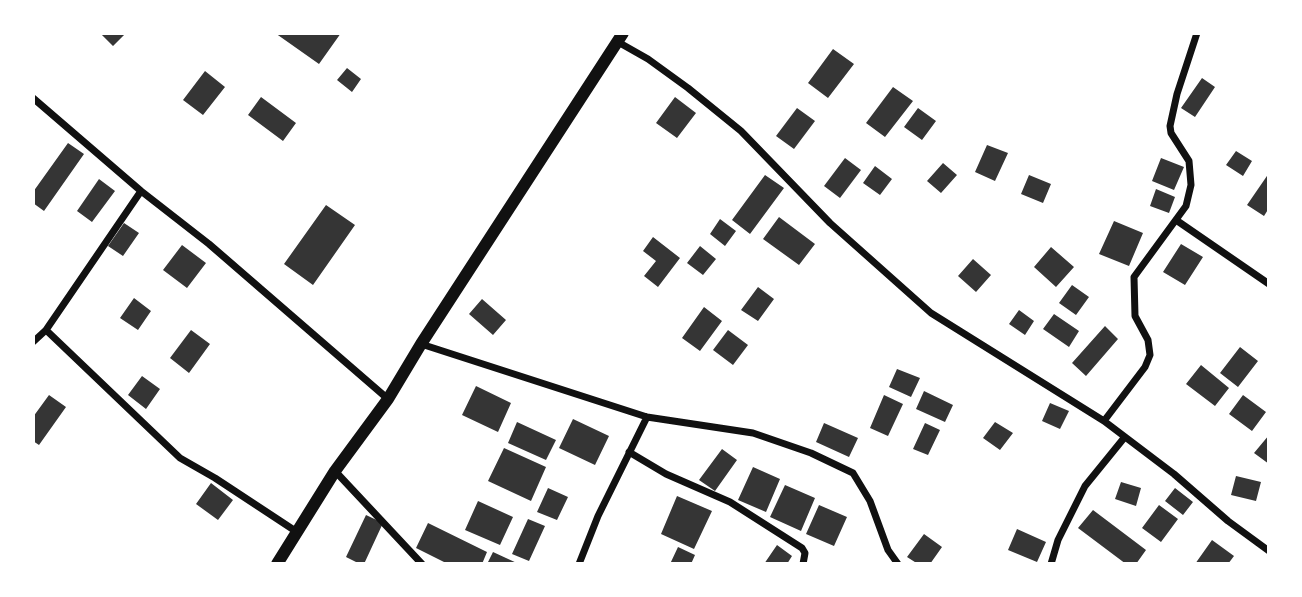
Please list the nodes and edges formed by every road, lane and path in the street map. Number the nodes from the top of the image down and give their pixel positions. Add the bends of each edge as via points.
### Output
1 (1197, 33) edge
2 (620, 37) edge
3 (33, 98) edge
4 (141, 191) junction
5 (1176, 220) junction
6 (1269, 284) edge
7 (46, 330) junction
8 (33, 342) edge
9 (421, 344) junction
10 (388, 399) junction
11 (648, 417) junction
12 (1104, 421) junction
13 (1124, 438) junction
14 (629, 452) junction
15 (335, 471) junction
16 (297, 531) junction
17 (1269, 551) edge
18 (277, 564) edge
19 (422, 564) edge
20 (579, 564) edge
21 (803, 564) edge
22 (898, 564) edge
23 (1051, 564) edge

1 - 5 street via 1170,126 1189,161 1191,185 1186,206
2 - 9 street
2 - 12 street via 741,131 830,223 931,313
3 - 4 street
4 - 7 street
4 - 10 street
5 - 6 street
5 - 12 street via 1134,276 1135,316 1148,340 1150,355
7 - 8 street
7 - 16 street via 180,458
9 - 10 street
9 - 11 street
10 - 15 street
11 - 14 street
11 - 22 street via 753,433 853,473
12 - 13 street
13 - 17 street
13 - 23 street via 1085,486
14 - 20 street
14 - 21 street via 730,502 802,548
15 - 16 street
15 - 19 street
16 - 18 street

